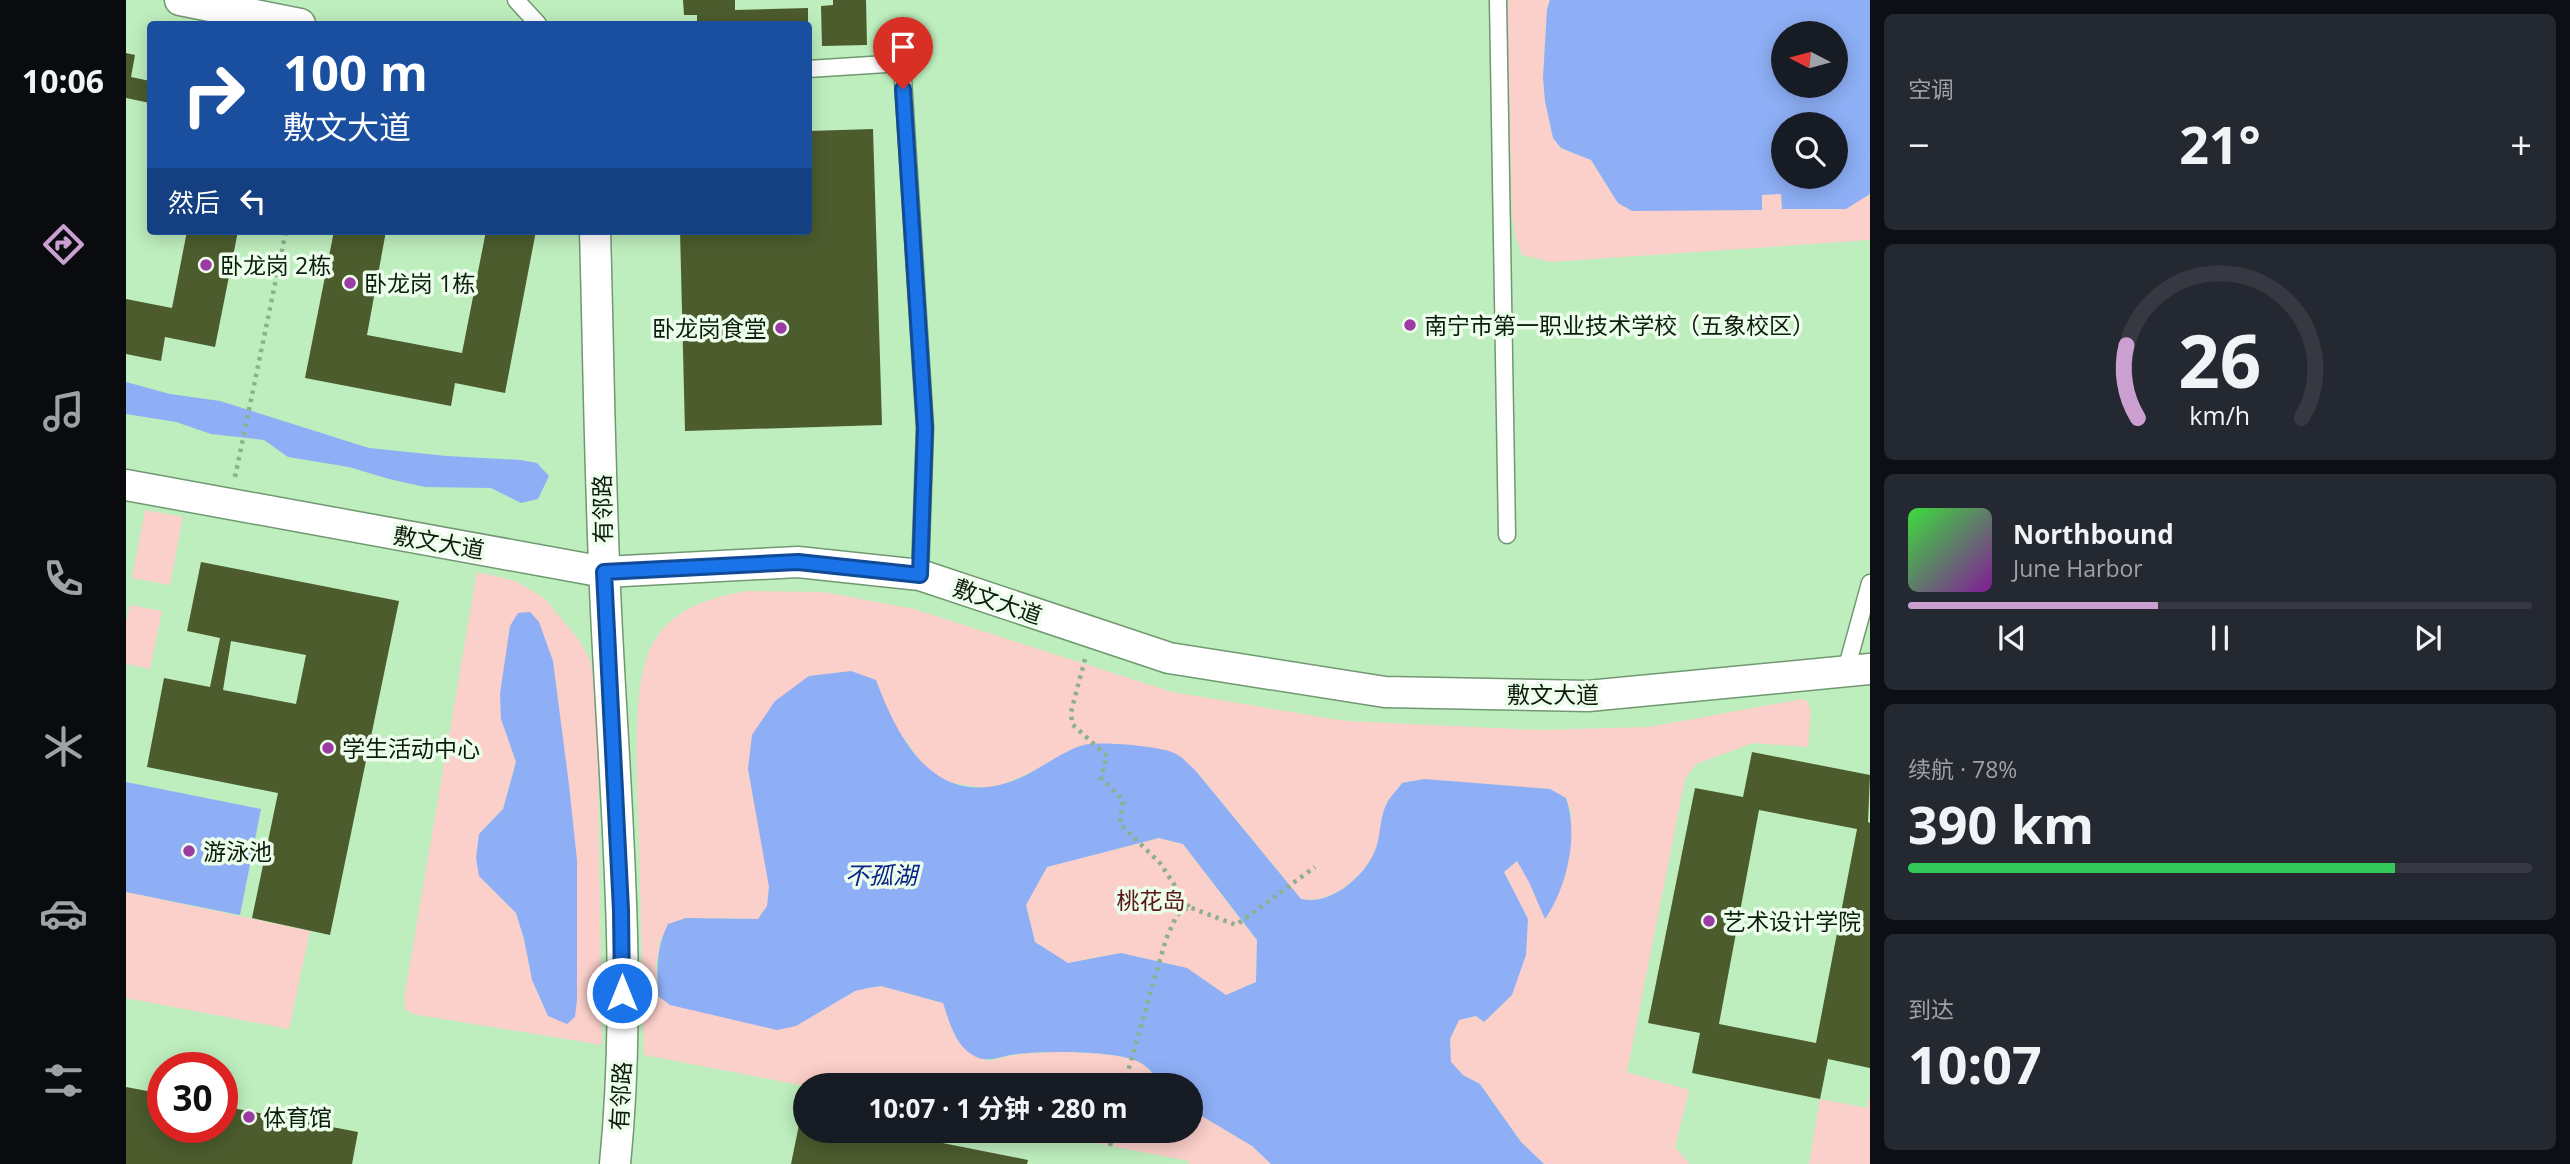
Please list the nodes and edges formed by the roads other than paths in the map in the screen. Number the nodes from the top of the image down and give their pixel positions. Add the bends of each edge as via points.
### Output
1 (180, 0) edge
2 (516, 0) edge
3 (1498, 0) edge
4 (285, 21) edge
5 (535, 21) edge
6 (812, 69) edge
7 (595, 235) edge
8 (126, 485) edge
9 (1507, 535) dead end
10 (604, 572) junction
11 (920, 575) junction
12 (1870, 583) edge
13 (1858, 670) edge
14 (615, 1164) edge

1 - 4 street
2 - 5 lane
3 - 9 lane
6 - 11 lane via 902,63 925,428
7 - 10 street, 有邻路
8 - 10 street, 敷文大道
10 - 11 street, 敷文大道 via 798,562
10 - 14 street, 有邻路 via 621,910 622,1048
11 - 13 street, 敷文大道 via 1169,658 1385,692 1588,696
12 - 13 lane

